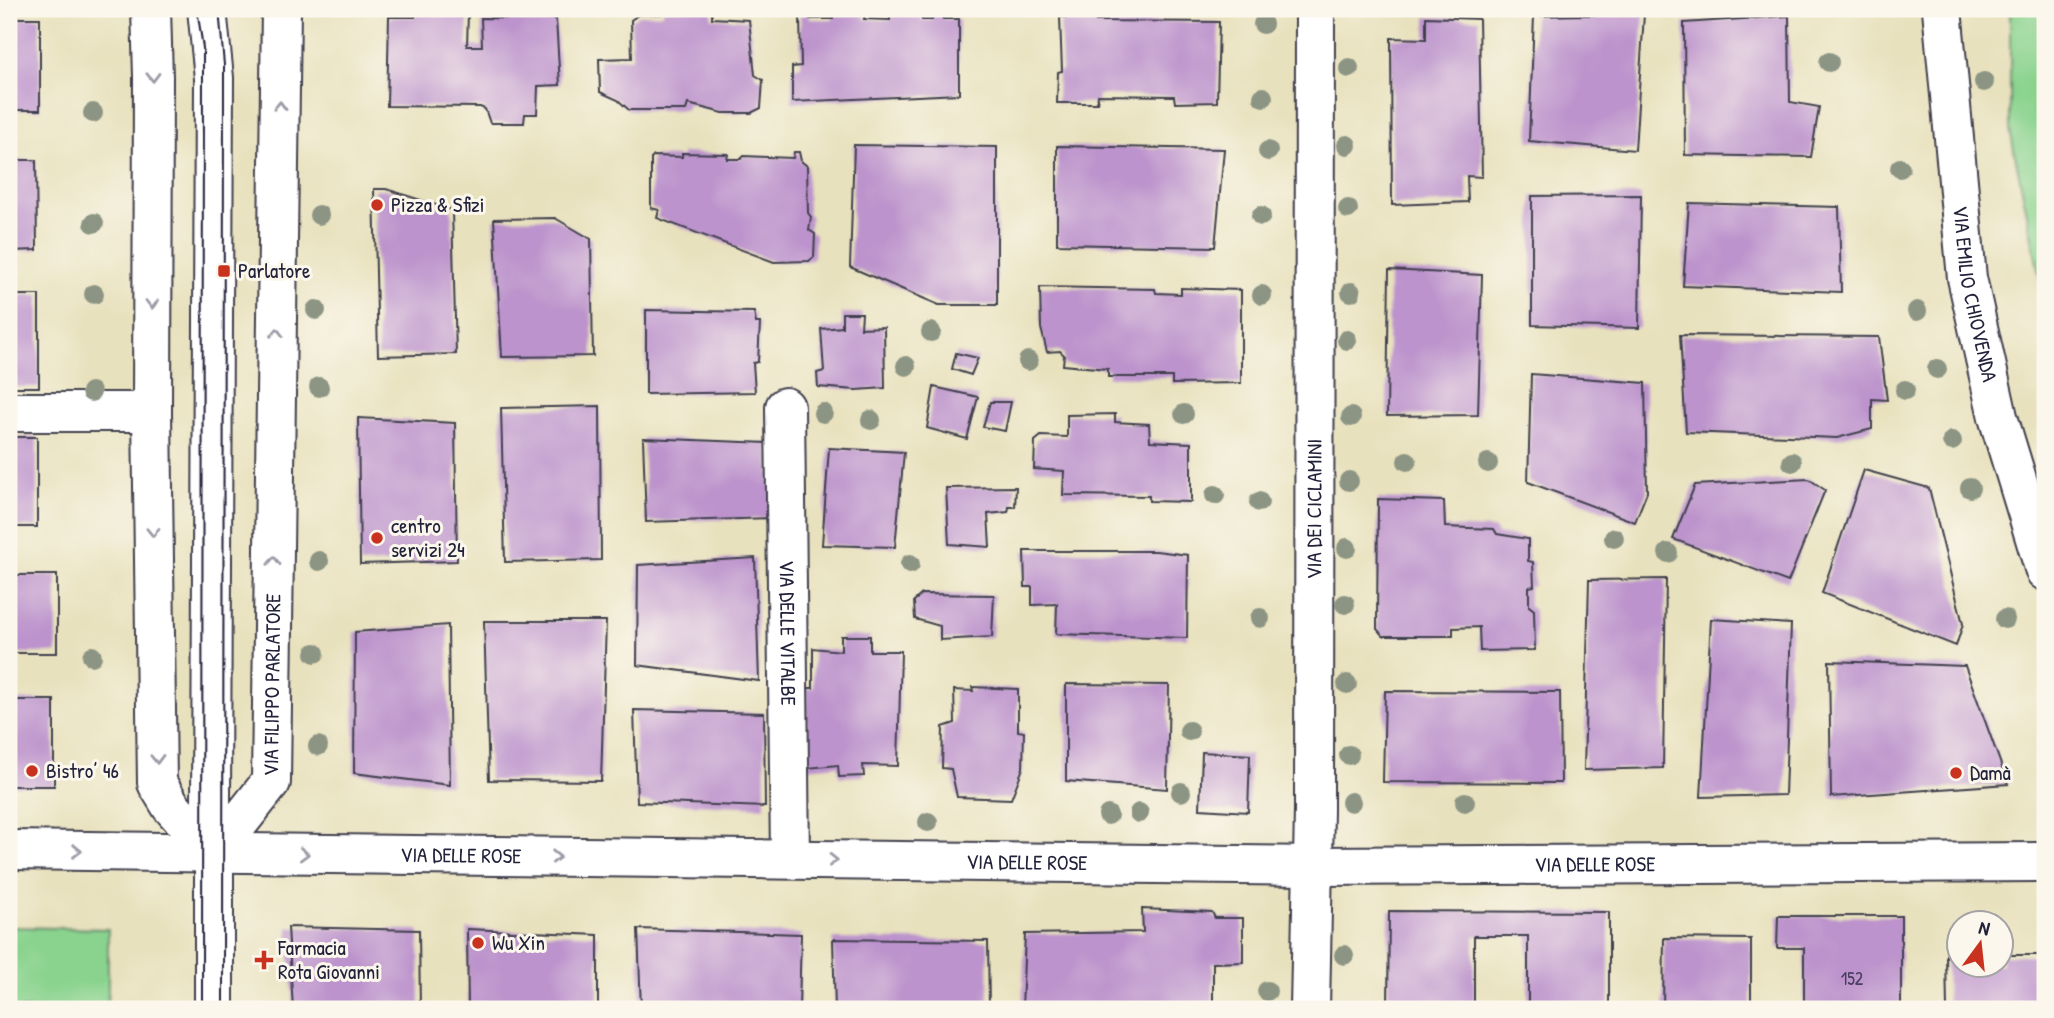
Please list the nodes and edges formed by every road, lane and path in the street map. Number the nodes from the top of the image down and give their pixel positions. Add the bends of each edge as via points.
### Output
1 (151, 9) edge
2 (207, 9) edge
3 (281, 9) edge
4 (1315, 9) edge
5 (1941, 9) edge
6 (785, 407) dead end
7 (9, 412) edge
8 (152, 412) junction
9 (2045, 571) edge
10 (9, 850) edge
11 (214, 854) junction
12 (790, 859) junction
13 (2045, 862) edge
14 (1313, 866) junction
15 (214, 1009) edge
16 (1310, 1009) edge

1 -> 8 street
2 - 11 street via 214,78
11 -> 3 street, VIA FILIPPO PARLATORE via 271,782
4 - 14 street, VIA DEI CICLAMINI
5 - 9 street, VIA EMILIO CHIOVENDA via 1967,278 1998,417
6 - 12 street, VIA DELLE VITALBE
7 - 8 street
8 -> 11 street via 157,783
10 -> 11 street, VIA DELLE ROSE
11 -> 12 street, VIA DELLE ROSE
11 - 15 street
12 -> 14 street, VIA DELLE ROSE
13 - 14 street, VIA DELLE ROSE
14 - 16 street, VIA DEI CICLAMINI

